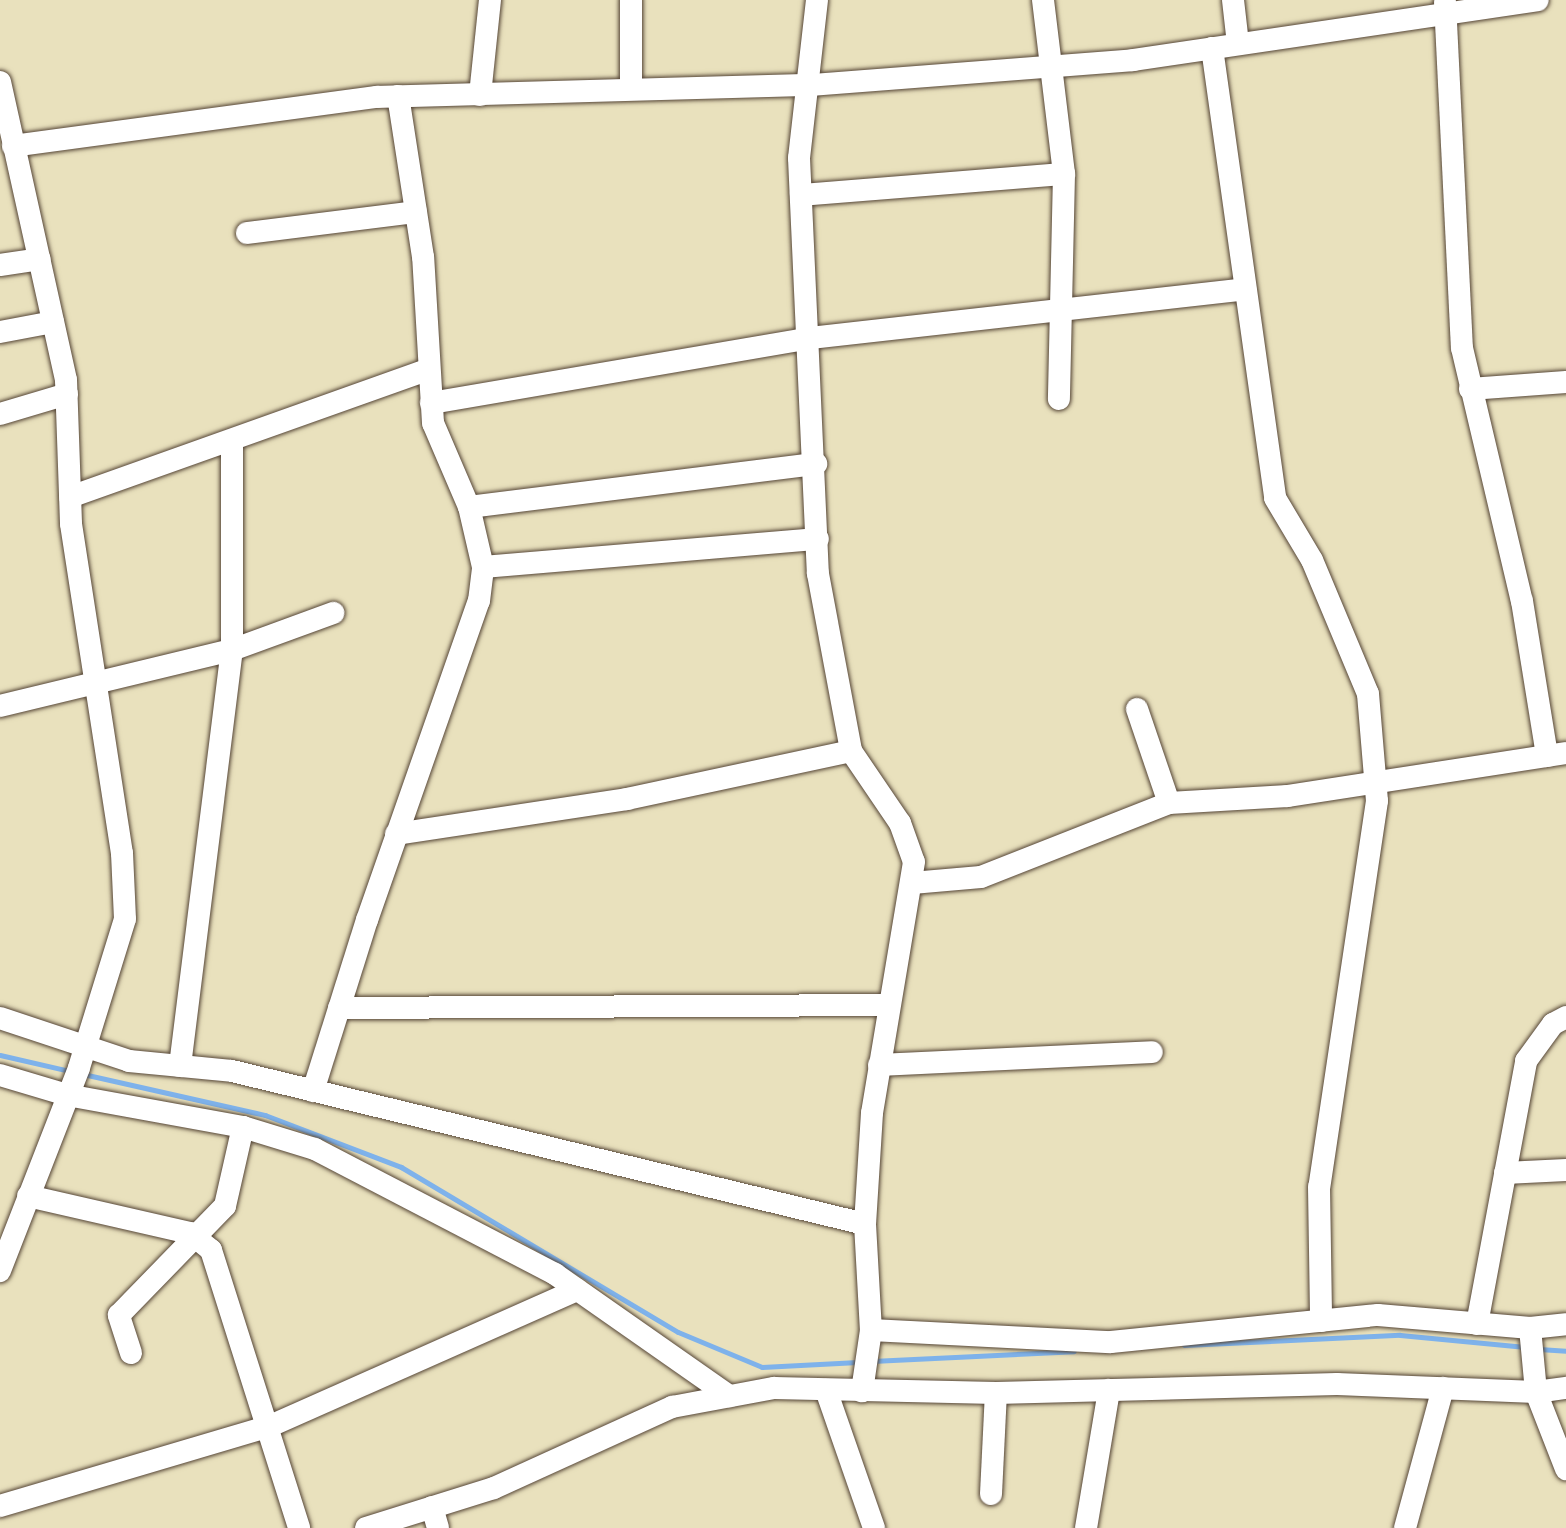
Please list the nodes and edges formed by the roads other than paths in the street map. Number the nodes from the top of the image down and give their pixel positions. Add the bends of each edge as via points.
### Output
1 (490, 0) edge
2 (631, 0) edge
3 (817, 0) edge
4 (1043, 0) edge
5 (1233, 0) edge
6 (1538, 0) edge
7 (1514, 2) edge
8 (1446, 7) edge
9 (1238, 44) junction
10 (1212, 48) junction
11 (1050, 67) junction
12 (0, 82) edge
13 (811, 85) junction
14 (631, 86) junction
15 (480, 95) junction
16 (398, 96) junction
17 (13, 146) junction
18 (1064, 174) junction
19 (801, 195) junction
20 (416, 212) junction
21 (247, 233) dead end
22 (40, 259) junction
23 (0, 265) edge
24 (1245, 289) junction
25 (1063, 308) junction
26 (53, 322) junction
27 (0, 332) edge
28 (810, 338) junction
29 (427, 370) junction
30 (1566, 382) edge
31 (1470, 389) junction
32 (67, 394) junction
33 (1059, 399) dead end
34 (431, 403) junction
35 (0, 414) edge
36 (232, 443) junction
37 (816, 464) junction
38 (70, 497) junction
39 (469, 507) junction
40 (818, 539) junction
41 (483, 567) junction
42 (333, 613) dead end
43 (232, 650) junction
44 (96, 686) junction
45 (0, 706) edge
46 (1137, 709) dead end
47 (851, 751) junction
48 (1556, 754) edge
49 (1375, 784) junction
50 (1169, 803) junction
51 (396, 834) junction
52 (912, 883) junction
53 (889, 1005) junction
54 (339, 1008) junction
55 (1566, 1017) edge
56 (0, 1018) edge
57 (1152, 1052) dead end
58 (879, 1065) junction
59 (180, 1066) junction
60 (76, 1074) junction
61 (0, 1075) edge
62 (313, 1091) junction
63 (243, 1127) junction
64 (1566, 1170) edge
65 (1505, 1173) junction
66 (28, 1196) junction
67 (9, 1222) edge
68 (865, 1224) junction
69 (197, 1239) junction
70 (0, 1271) edge
71 (577, 1290) junction
72 (1321, 1321) junction
73 (1477, 1324) junction
74 (1566, 1324) edge
75 (1531, 1333) junction
76 (870, 1337) junction
77 (131, 1353) dead end
78 (1535, 1384) junction
79 (863, 1387) junction
80 (1443, 1388) junction
81 (1566, 1388) edge
82 (826, 1390) junction
83 (1109, 1390) junction
84 (996, 1393) junction
85 (729, 1396) junction
86 (270, 1426) junction
87 (1566, 1469) edge
88 (991, 1494) dead end
89 (0, 1506) edge
90 (435, 1518) edge
91 (299, 1528) edge
92 (366, 1528) edge
93 (874, 1528) edge
94 (1086, 1528) edge
95 (1405, 1528) edge

1 - 15 street
2 - 14 street
3 - 13 street
4 - 11 street
5 - 9 street
6 - 7 street
7 - 8 street
8 - 9 street
8 - 31 street via 1462,348
9 - 10 street
10 - 11 street
10 - 24 street
11 - 13 street
11 - 18 street
12 - 17 street
13 - 14 street
13 - 19 street via 799,158
14 - 15 street
15 - 16 street
16 - 17 street
16 - 20 street
17 - 22 street
18 - 19 street
18 - 25 street
19 - 28 street
20 - 21 street
20 - 29 street
22 - 23 street
22 - 26 street
24 - 25 street
24 - 49 street via 1275,498 1312,560 1368,694
25 - 28 street
25 - 33 street
26 - 27 street
26 - 32 street
28 - 34 street
28 - 37 street
29 - 34 street
29 - 36 street
30 - 31 street
31 - 48 street
32 - 35 street
32 - 38 street
34 - 39 street via 433,423
36 - 38 street
36 - 43 street
37 - 39 street
37 - 40 street
38 - 44 street
39 - 41 street
40 - 41 street
40 - 47 street via 818,574
41 - 51 street via 479,601
42 - 43 street
43 - 44 street
43 - 59 street
44 - 45 street
44 - 60 street via 122,853 125,919
46 - 50 street
47 - 51 street via 627,799
47 - 52 street via 900,823 914,862
48 - 49 street
49 - 50 street
49 - 72 street via 1319,1187
50 - 52 street via 981,877
51 - 54 street
52 - 53 street
53 - 54 street
53 - 58 street
54 - 62 street
55 - 65 street via 1553,1024 1526,1061
56 - 60 street
57 - 58 street
58 - 68 street
59 - 60 street via 129,1061
59 - 62 street via 232,1071
60 - 61 street
60 - 63 street
60 - 66 street
62 - 68 street
63 - 69 street via 225,1206
63 - 71 street via 315,1149
64 - 65 street
65 - 73 street
66 - 67 street
66 - 69 street
67 - 70 street
68 - 76 street
69 - 77 street via 119,1315
69 - 86 street via 211,1250
71 - 85 street
71 - 86 street
72 - 73 street via 1378,1315
72 - 76 street via 1111,1342
73 - 75 street
74 - 75 street
75 - 78 street
76 - 79 street
78 - 80 street
78 - 81 street
78 - 87 street
79 - 82 street
79 - 84 street
80 - 83 street via 1337,1384
80 - 95 street
82 - 85 street via 774,1388
82 - 93 street
83 - 84 street
83 - 94 street
84 - 88 street
85 - 90 street via 672,1407
86 - 89 street
86 - 91 street
90 - 92 street

